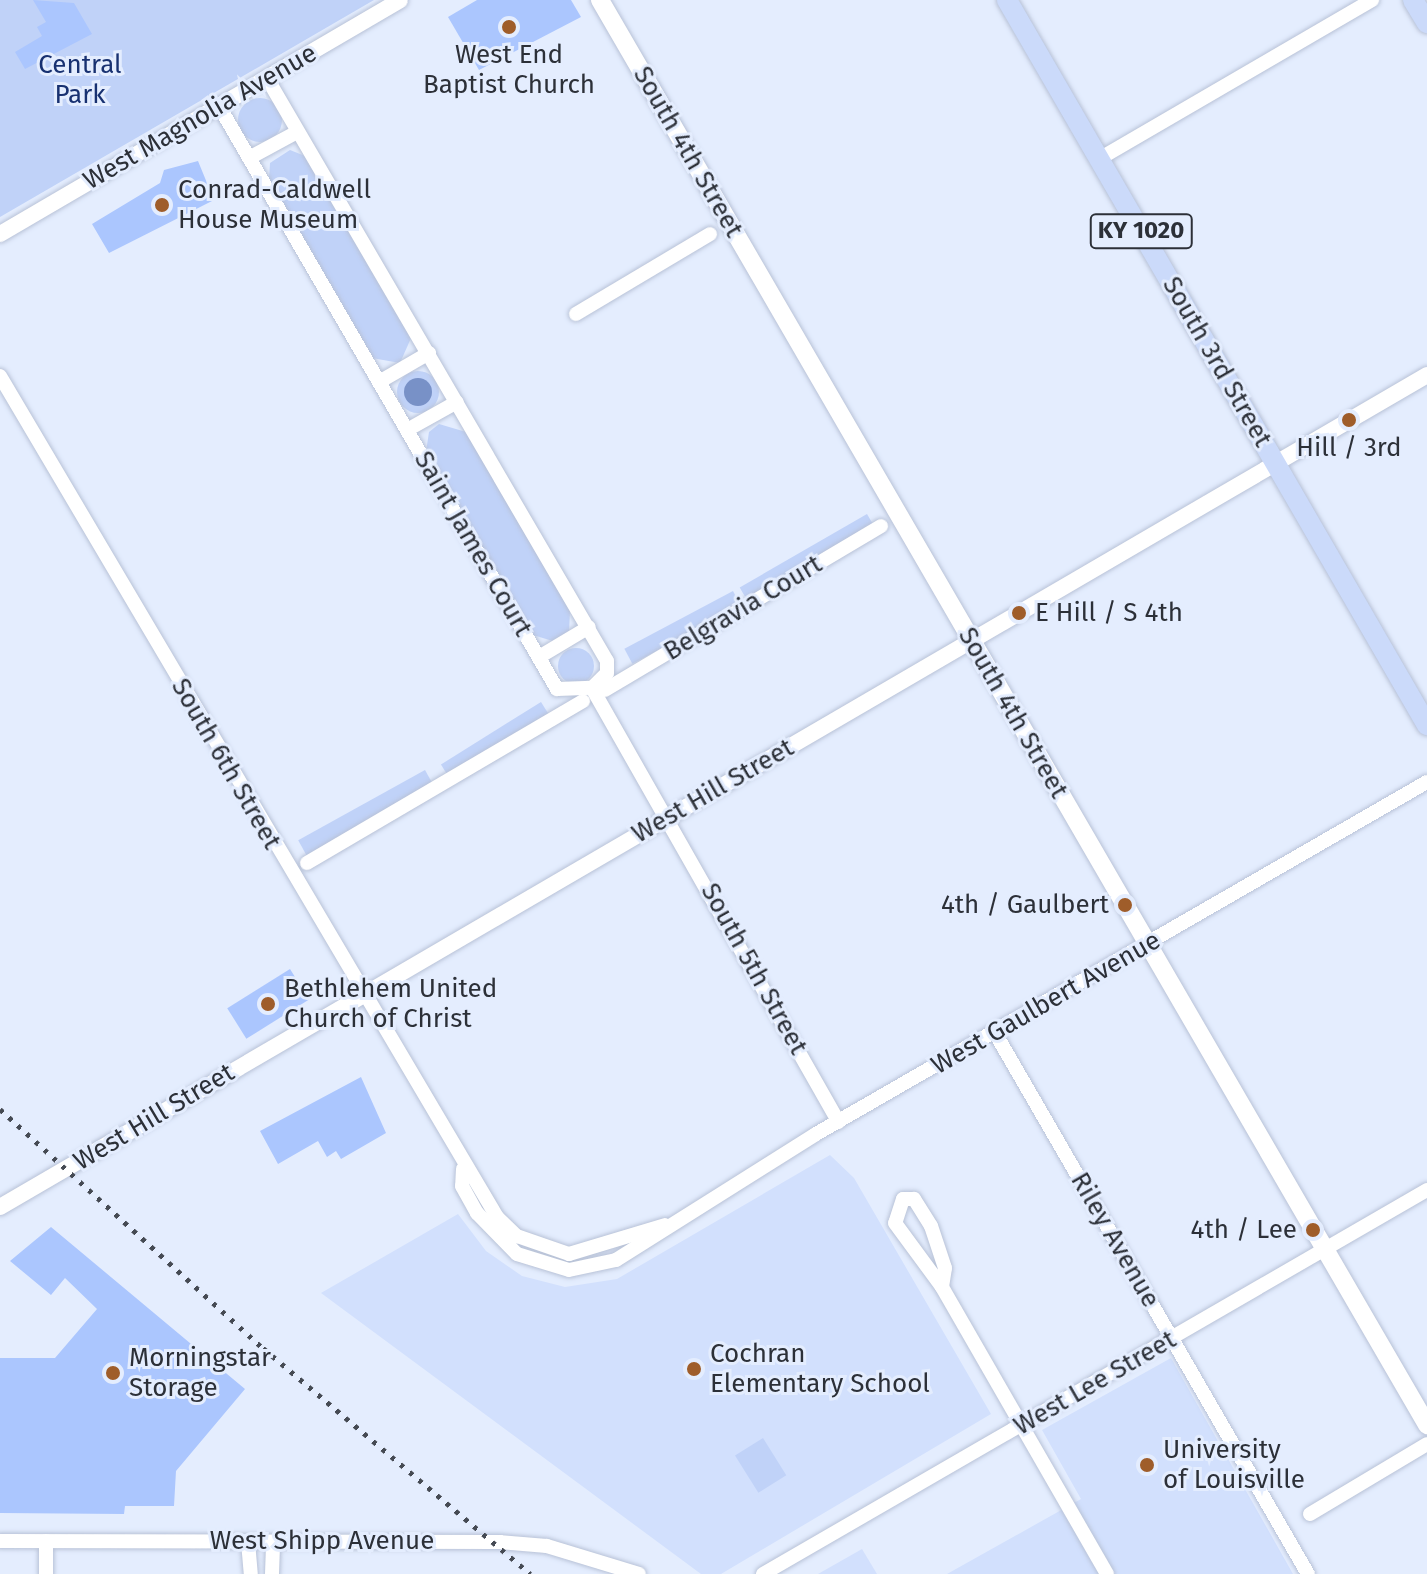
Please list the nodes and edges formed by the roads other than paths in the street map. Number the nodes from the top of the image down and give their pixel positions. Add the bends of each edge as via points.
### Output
1 (400, 0) edge
2 (600, 0) edge
3 (1007, 0) edge
4 (1372, 0) edge
5 (1413, 0) edge
6 (1427, 23) edge
7 (267, 78) junction
8 (219, 106) junction
9 (297, 132) junction
10 (249, 158) junction
11 (1099, 159) junction
12 (0, 234) edge
13 (710, 234) dead end
14 (576, 314) dead end
15 (429, 353) junction
16 (1427, 375) edge
17 (0, 376) edge
18 (379, 382) junction
19 (457, 402) junction
20 (407, 430) junction
21 (1274, 463) junction
22 (881, 526) dead end
23 (589, 627) junction
24 (972, 640) junction
25 (539, 657) junction
26 (598, 689) junction
27 (583, 701) dead end
28 (1427, 725) edge
29 (1427, 782) edge
30 (667, 818) junction
31 (307, 863) dead end
32 (1148, 944) junction
33 (362, 996) junction
34 (994, 1031) junction
35 (839, 1122) junction
36 (453, 1151) joint
37 (1427, 1190) edge
38 (0, 1207) edge
39 (1325, 1250) junction
40 (942, 1287) junction
41 (1172, 1339) junction
42 (1427, 1425) edge
43 (1021, 1426) junction
44 (1427, 1444) edge
45 (1310, 1514) dead end
46 (0, 1541) edge
47 (46, 1541) junction
48 (248, 1542) junction
49 (273, 1542) junction
50 (46, 1574) edge
51 (251, 1574) edge
52 (272, 1574) edge
53 (639, 1574) edge
54 (763, 1574) edge
55 (1107, 1574) edge
56 (1308, 1574) edge

1 - 7 street, West Magnolia Avenue
2 - 24 main road, South 4th Street
3 - 11 main road, South 3rd Street / KY 1020
4 - 11 street
5 - 6 main road
7 - 8 street, West Magnolia Avenue
7 - 9 street
8 - 10 street, Saint James Court
8 - 12 street, West Magnolia Avenue
9 - 10 street
9 - 15 street
10 - 18 street, Saint James Court
11 - 21 main road, South 3rd Street / KY 1020
13 - 14 street
15 - 18 street
15 - 19 street
16 - 21 street, West Hill Street
17 - 33 street, South 6th Street
18 - 20 street, Saint James Court
19 - 20 street, Saint James Court
19 - 23 street
20 - 25 street, Saint James Court
21 - 24 street, West Hill Street
21 - 28 main road, South 3rd Street / KY 1020
22 - 26 street, Belgravia Court
23 - 25 street, Saint James Court
23 - 26 street via 608,669
24 - 30 street, West Hill Street
24 - 32 main road, South 4th Street
25 - 26 street, Saint James Court via 557,689
26 - 30 street
27 - 31 street
29 - 32 street, West Gaulbert Avenue
30 - 33 street, West Hill Street
30 - 35 street, South 5th Street
32 - 34 street, West Gaulbert Avenue
32 - 39 main road, South 4th Street
33 - 36 street, South 6th Street
33 - 38 street, West Hill Street
34 - 35 street, West Gaulbert Avenue
34 - 41 street, Riley Avenue
35 - 36 street, West Gaulbert Avenue via 604,1264 541,1265 489,1230 462,1186 463,1169
37 - 39 street, West Lee Street
39 - 41 street, West Lee Street
39 - 42 main road, South 4th Street
40 - 40 street via 895,1223 903,1199 914,1199 931,1226 945,1268
40 - 43 street
41 - 43 street, West Lee Street
41 - 56 street, Riley Avenue
43 - 54 street, West Lee Street
43 - 55 street
44 - 45 street
46 - 47 street, West Shipp Avenue
47 - 48 street, West Shipp Avenue
47 - 50 street
48 - 49 street, West Shipp Avenue
48 - 51 street
49 - 52 street
49 - 53 street, West Shipp Avenue via 526,1543

